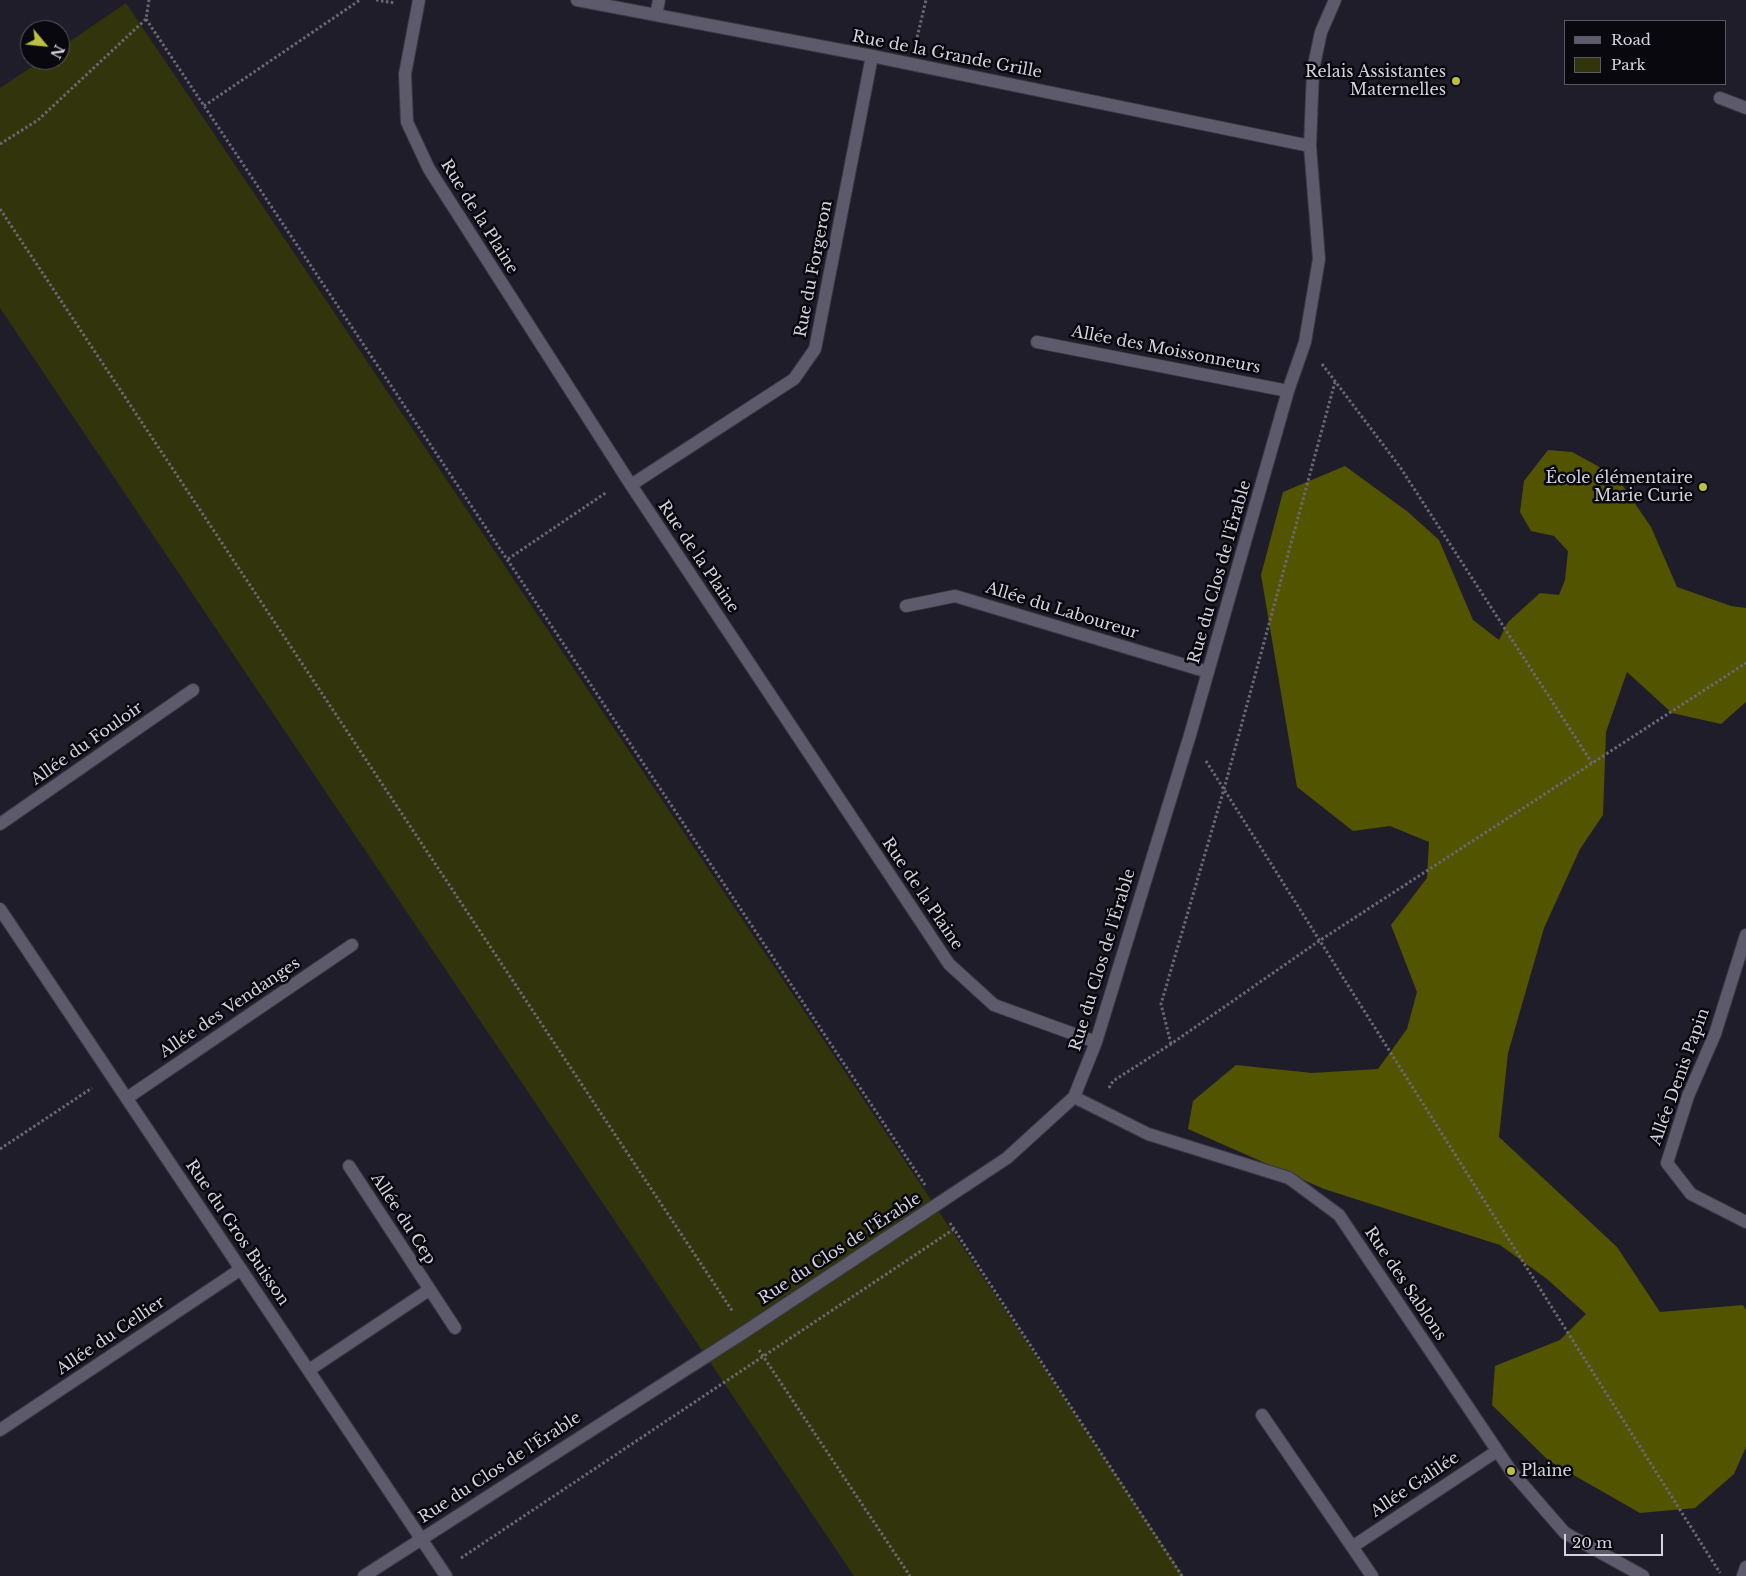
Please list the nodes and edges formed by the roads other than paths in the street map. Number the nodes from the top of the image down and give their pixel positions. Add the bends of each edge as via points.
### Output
1 (419, 0) edge
2 (577, 0) edge
3 (659, 0) edge
4 (1335, 0) edge
5 (656, 15) junction
6 (872, 56) junction
7 (1720, 98) dead end
8 (1746, 108) edge
9 (1310, 146) junction
10 (1036, 342) dead end
11 (1288, 391) junction
12 (629, 482) junction
13 (906, 606) dead end
14 (1208, 672) junction
15 (193, 690) dead end
16 (0, 824) edge
17 (0, 909) edge
18 (1746, 935) edge
19 (352, 945) dead end
20 (1096, 1042) junction
21 (1074, 1097) junction
22 (127, 1098) junction
23 (349, 1166) dead end
24 (1746, 1222) edge
25 (241, 1269) junction
26 (429, 1290) junction
27 (455, 1328) dead end
28 (309, 1370) junction
29 (1262, 1415) dead end
30 (0, 1430) edge
31 (1497, 1451) junction
32 (421, 1538) junction
33 (1352, 1547) junction
34 (1746, 1567) edge
35 (444, 1573) edge
36 (364, 1576) edge
37 (1372, 1576) edge
38 (1643, 1576) edge
39 (1743, 1576) edge

1 - 12 street, Rue de la Plaine via 405,74 407,122 429,169
2 - 5 street, Rue de la Grande Grille
3 - 5 street
4 - 9 street, Rue du Clos de l'Érable via 1321,32 1313,70
5 - 6 street, Rue de la Grande Grille
6 - 9 street, Rue de la Grande Grille
6 - 12 street, Rue du Forgeron via 815,350 794,379
7 - 8 street
9 - 11 street, Rue du Clos de l'Érable via 1319,259 1305,342
10 - 11 street, Allée des Moissonneurs
11 - 14 street, Rue du Clos de l'Érable
12 - 20 street, Rue de la Plaine via 949,964 994,1006
13 - 14 street, Allée du Laboureur via 955,596
14 - 20 street, Rue du Clos de l'Érable
15 - 16 street, Allée du Fouloir
17 - 22 street, Rue du Gros Buisson
18 - 24 street, Allée Denis Papin via 1715,1034 1688,1096 1667,1163 1692,1194
19 - 22 street, Allée des Vendanges
20 - 21 street, Rue du Clos de l'Érable
21 - 31 street, Rue des Sablons via 1148,1134 1289,1178 1339,1214
21 - 32 street, Rue du Clos de l'Érable via 1007,1158 746,1331
22 - 25 street, Rue du Gros Buisson
23 - 26 street, Allée du Cep
25 - 28 street, Rue du Gros Buisson
25 - 30 street, Allée du Cellier
26 - 27 street, Allée du Cep
26 - 28 street, Allée du Cep
28 - 32 street, Rue du Gros Buisson
29 - 33 street
31 - 33 street, Allée Galilée
31 - 38 street, Rue des Sablons via 1565,1533
32 - 35 street, Rue du Gros Buisson
32 - 36 street, Rue du Clos de l'Érable
33 - 37 street
34 - 39 street

